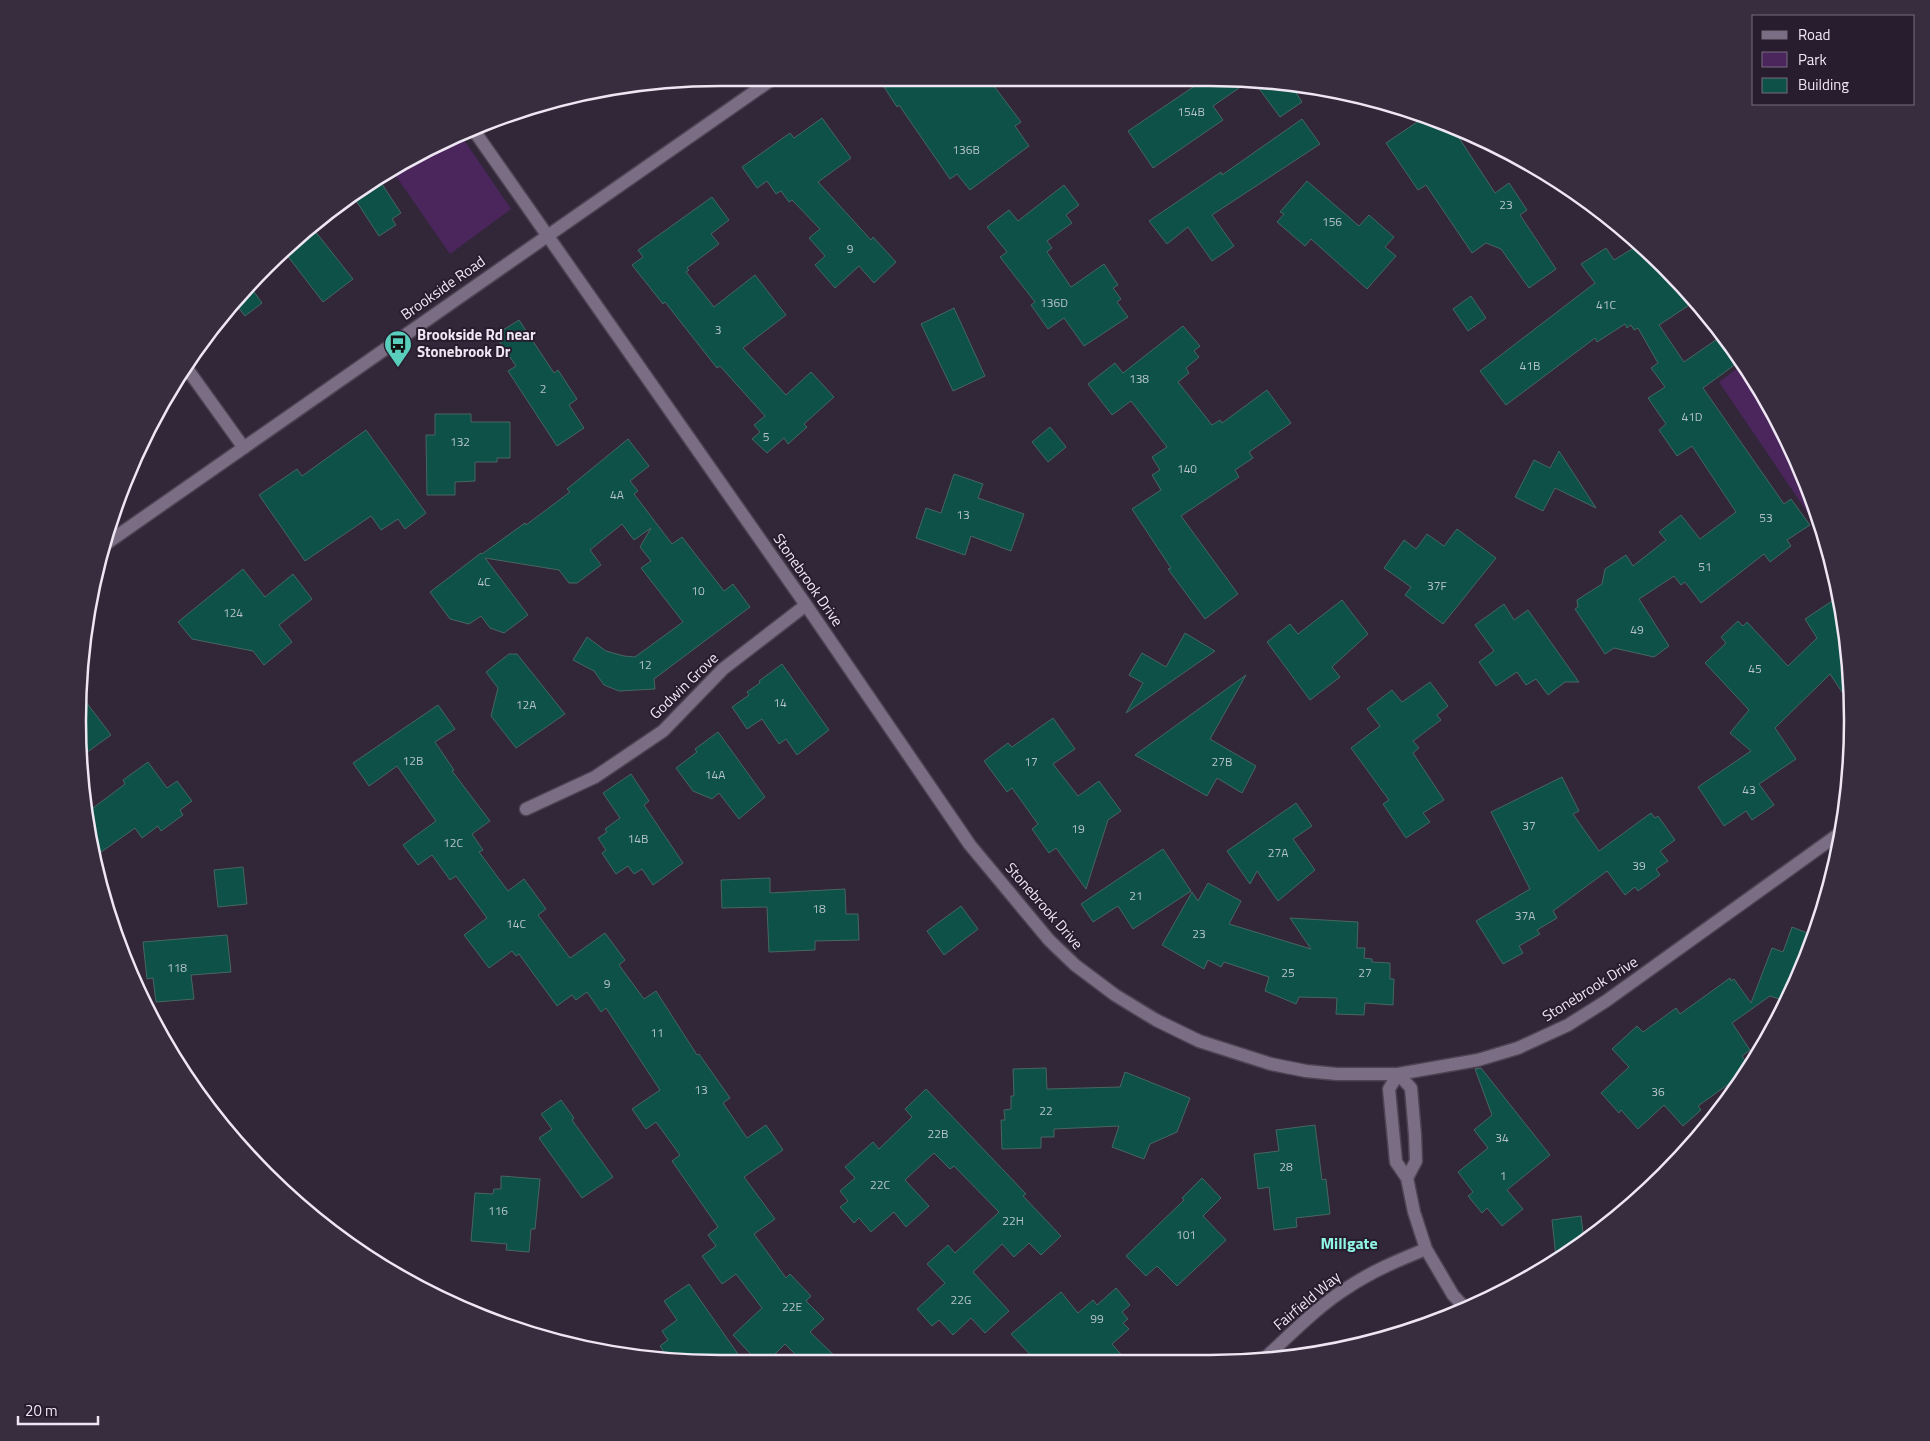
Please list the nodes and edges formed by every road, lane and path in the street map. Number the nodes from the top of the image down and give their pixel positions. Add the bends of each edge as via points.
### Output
1 (763, 86) edge
2 (477, 135) edge
3 (547, 236) junction
4 (190, 373) edge
5 (244, 448) junction
6 (113, 539) edge
7 (806, 605) junction
8 (526, 809) dead end
9 (1833, 837) edge
10 (1398, 1074) junction
11 (1407, 1178) junction
12 (1426, 1249) junction
13 (1460, 1302) edge
14 (1273, 1351) edge

1 - 3 street, Brookside Road
2 - 3 street, Stonebrook Drive
3 - 5 street, Brookside Road
3 - 7 street, Stonebrook Drive
4 - 5 street
5 - 6 street, Brookside Road
7 - 8 street, Godwin Grove via 723,669 663,731 595,777
7 - 10 street, Stonebrook Drive via 970,845 1049,940 1076,965 1115,995 1156,1020 1236,1055 1306,1071
9 - 10 street, Stonebrook Drive via 1649,972 1568,1025 1518,1048 1478,1060
10 - 11 street via 1390,1089 1393,1135 1396,1162
10 - 11 street via 1411,1088 1416,1161
11 - 12 street
12 - 13 street
12 - 14 street, Fairfield Way via 1347,1288

